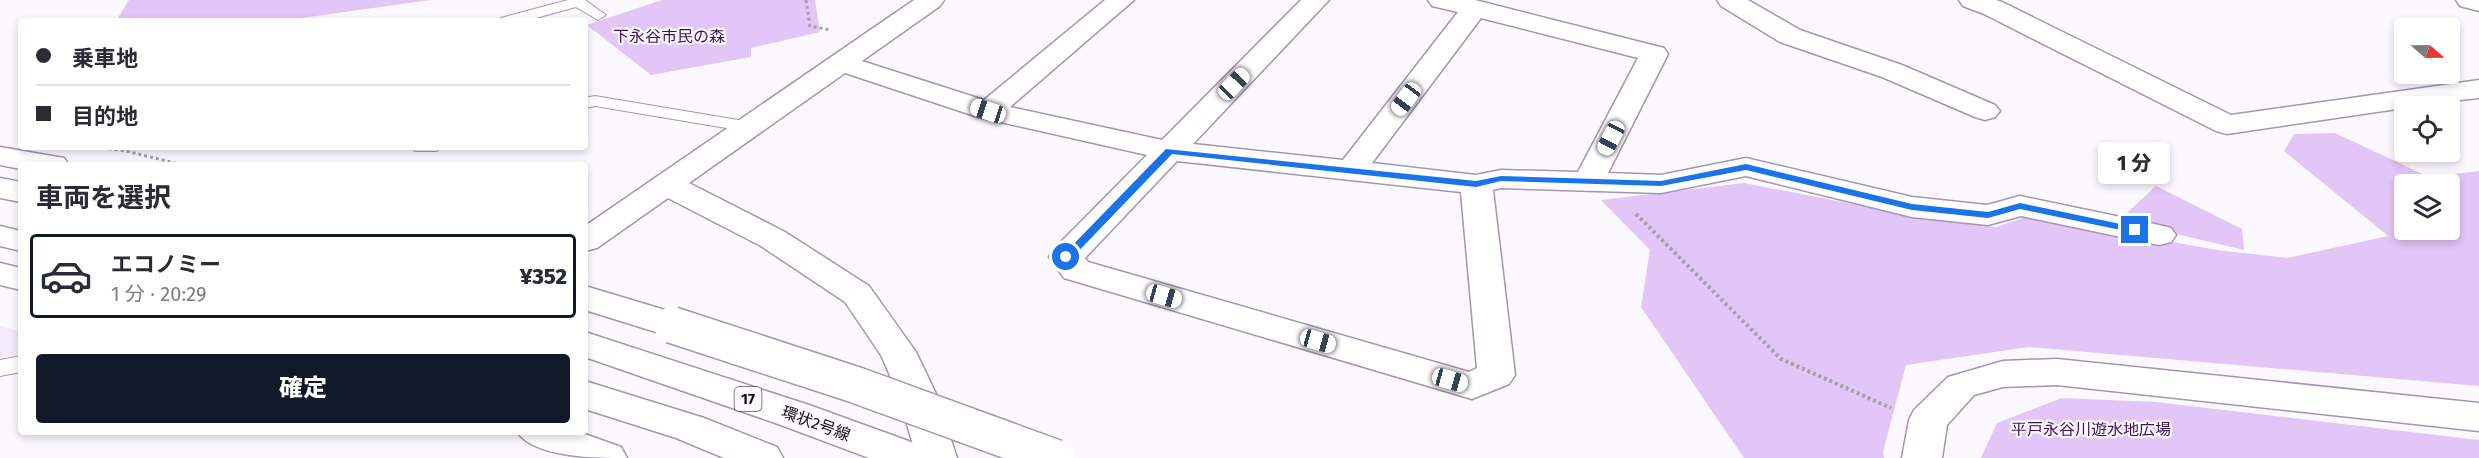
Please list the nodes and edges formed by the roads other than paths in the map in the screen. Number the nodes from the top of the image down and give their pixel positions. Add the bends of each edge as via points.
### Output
1 (931, 0) edge
2 (1121, 0) edge
3 (1316, 0) edge
4 (1441, 0) edge
5 (1730, 0) edge
6 (2469, 0) edge
7 (1990, 3) edge
8 (2479, 3) edge
9 (1475, 8) junction
10 (598, 15) dead end
11 (518, 18) edge
12 (843, 63) junction
13 (2479, 89) edge
14 (588, 102) edge
15 (988, 111) junction
16 (1985, 111) dead end
17 (750, 127) junction
18 (1170, 151) junction
19 (0, 156) edge
20 (35, 162) edge
21 (1350, 172) junction
22 (1589, 180) junction
23 (667, 184) junction
24 (1476, 184) junction
25 (0, 188) edge
26 (18, 191) edge
27 (2159, 235) dead end
28 (0, 236) edge
29 (18, 240) edge
30 (588, 240) edge
31 (0, 274) edge
32 (18, 278) edge
33 (588, 299) edge
34 (588, 345) edge
35 (18, 365) edge
36 (0, 368) edge
37 (588, 397) edge
38 (2479, 417) edge
39 (545, 435) edge
40 (607, 458) edge
41 (763, 458) edge
42 (911, 458) edge
43 (937, 458) edge
44 (1056, 458) edge
45 (1922, 458) edge

1 - 12 street
2 - 15 street
3 - 18 street
4 - 9 street
5 - 16 street via 1790,36 1892,71
6 - 8 street
7 - 13 street via 2227,125
9 - 21 street
9 - 22 street via 1654,54
10 - 11 lane via 578,2
12 - 15 street
12 - 17 street
14 - 17 lane
15 - 18 street
17 - 23 street
18 - 21 street
18 - 24 street via 1066,257 1076,270 1472,386 1496,375
19 - 20 street
21 - 24 street
22 - 24 street via 1501,179
22 - 27 street via 1661,183 1746,167 1912,207 1988,215 2020,206
23 - 30 street
23 - 43 street via 773,239 857,294 898,352 917,394
25 - 26 street
28 - 29 street
31 - 32 street
33 - 44 street, bridge via 856,385
34 - 42 street, 環状2号線 / 17
35 - 36 lane
37 - 41 street via 690,428
38 - 45 street via 2057,372 2003,374 1961,386 1928,420
39 - 40 street

